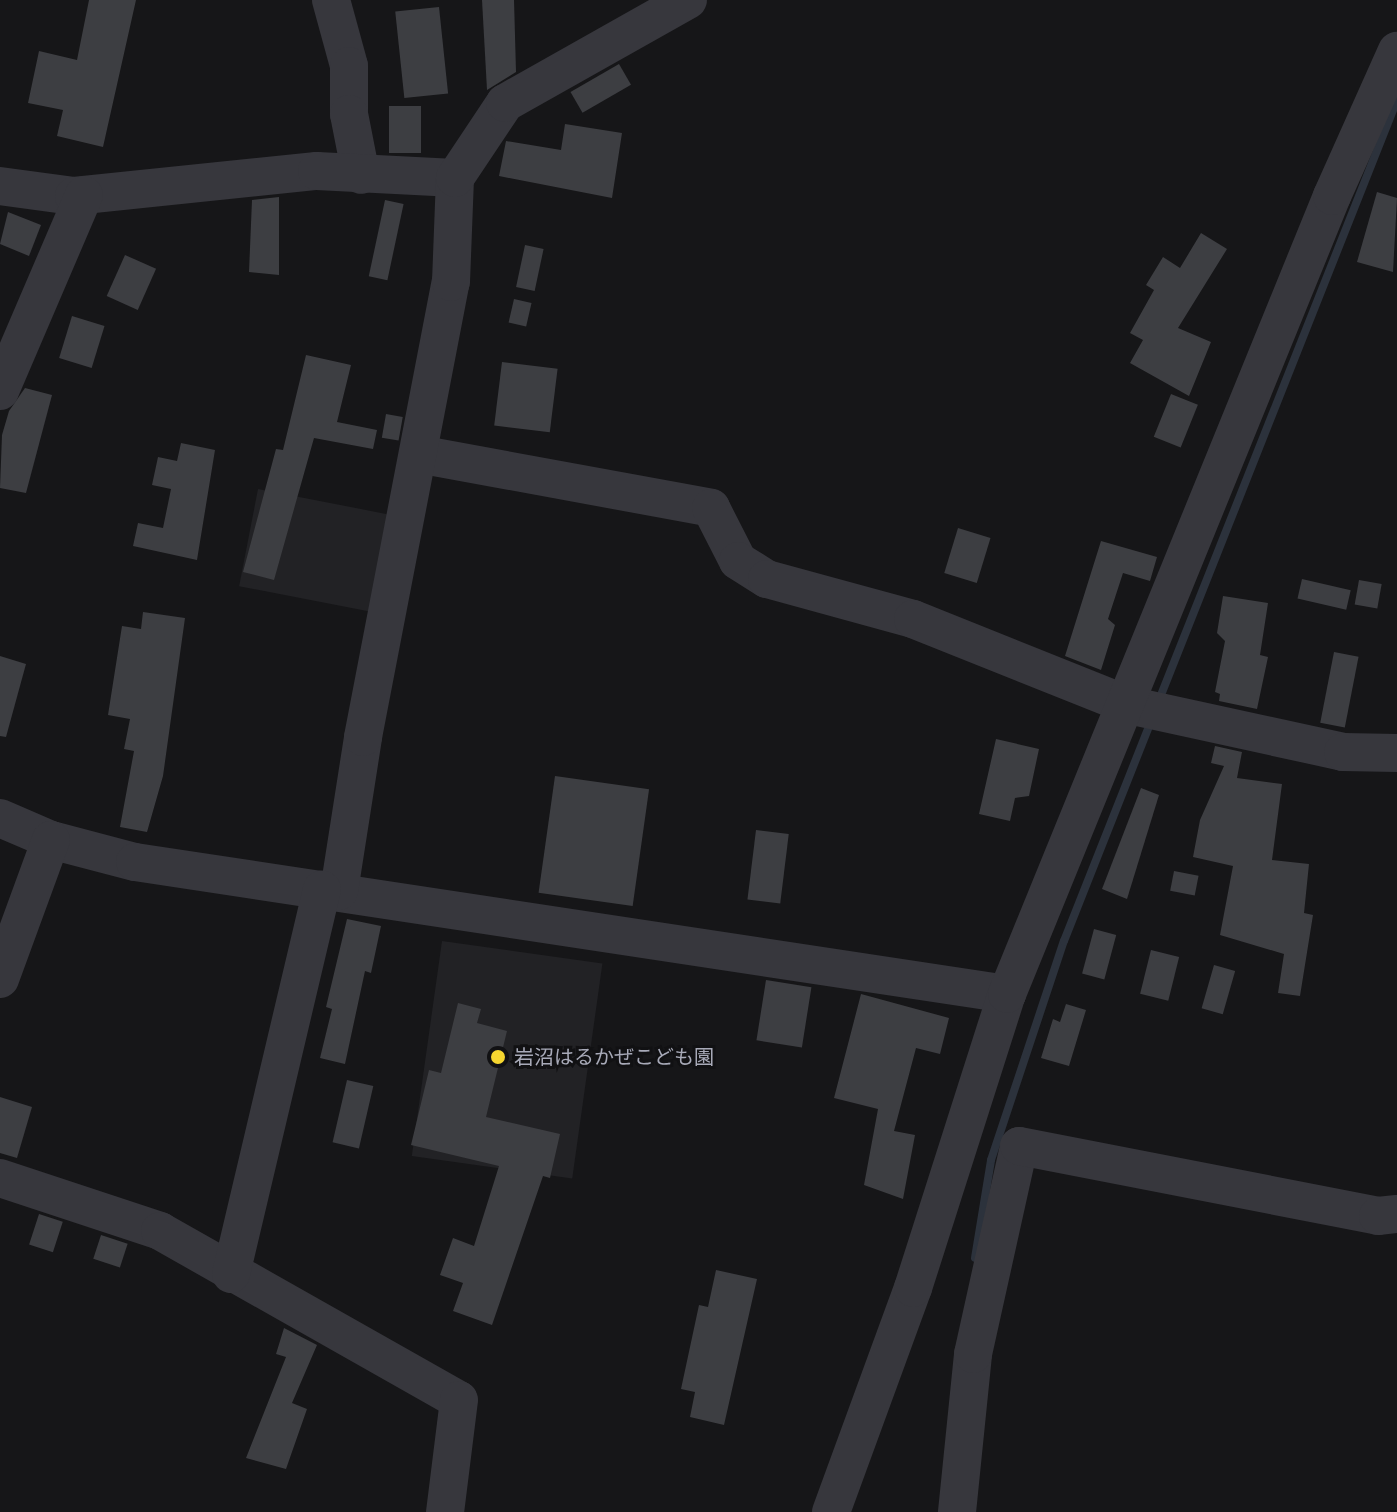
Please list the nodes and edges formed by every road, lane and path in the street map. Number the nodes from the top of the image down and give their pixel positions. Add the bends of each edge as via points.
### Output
1 (331, 0) edge
2 (688, 0) edge
3 (1397, 51) edge
4 (361, 175) junction
5 (455, 178) junction
6 (0, 186) edge
7 (84, 195) junction
8 (0, 391) edge
9 (418, 454) junction
10 (1128, 705) junction
11 (1397, 753) edge
12 (0, 818) edge
13 (51, 840) junction
14 (330, 891) junction
15 (0, 979) edge
16 (1007, 994) junction
17 (0, 1178) edge
18 (1397, 1214) edge
19 (231, 1274) junction
20 (445, 1512) edge
21 (831, 1512) edge
22 (957, 1512) edge

1 - 4 street via 349,66 349,114
2 - 5 street via 505,103
3 - 10 street via 1332,196
4 - 5 street
4 - 7 street via 317,171
5 - 9 street via 451,282
6 - 7 street
7 - 8 street
9 - 10 street via 711,508 738,561 767,579 913,619
9 - 14 street
10 - 11 street via 1343,752
10 - 16 street
12 - 13 street
13 - 14 street via 135,862
13 - 15 street
14 - 16 street
14 - 19 street
16 - 21 street via 913,1288
17 - 19 street via 160,1231
18 - 22 street via 1378,1216 1019,1146 973,1354
19 - 20 street via 459,1400

